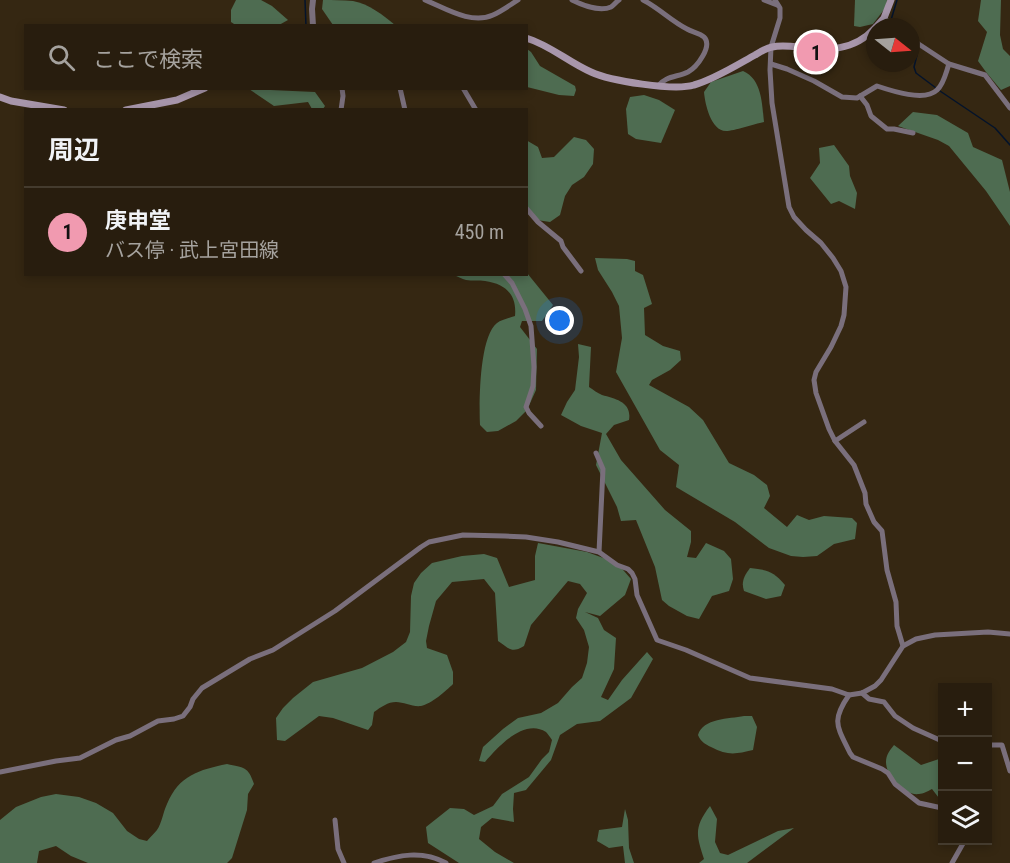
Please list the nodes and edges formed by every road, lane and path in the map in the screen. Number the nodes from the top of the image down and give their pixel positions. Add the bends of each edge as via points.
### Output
1 (313, 0) edge
2 (425, 0) edge
3 (518, 0) edge
4 (572, 0) edge
5 (619, 0) edge
6 (643, 0) edge
7 (764, 0) edge
8 (891, 0) edge
9 (776, 2) edge
10 (884, 18) edge
11 (313, 24) edge
12 (866, 36) edge
13 (528, 39) edge
14 (920, 45) edge
15 (771, 47) junction
16 (771, 64) junction
17 (949, 64) junction
18 (658, 86) junction
19 (200, 90) edge
20 (342, 90) edge
21 (400, 90) edge
22 (464, 90) edge
23 (860, 96) junction
24 (0, 97) edge
25 (52, 108) edge
26 (136, 108) edge
27 (341, 108) edge
28 (405, 108) edge
29 (475, 108) edge
30 (1010, 108) edge
31 (913, 133) dead end
32 (528, 210) edge
33 (580, 271) dead end
34 (506, 276) edge
35 (864, 422) dead end
36 (541, 426) dead end
37 (835, 441) junction
38 (597, 453) dead end
39 (599, 552) junction
40 (1010, 634) edge
41 (903, 646) junction
42 (861, 693) junction
43 (849, 694) junction
44 (938, 739) edge
45 (992, 745) edge
46 (1010, 771) edge
47 (0, 772) edge
48 (938, 807) edge
49 (335, 820) dead end
50 (962, 845) edge
51 (344, 863) edge
52 (374, 863) edge
53 (446, 863) edge
54 (952, 863) edge

1 - 11 street
2 - 3 street via 481,18
4 - 5 street via 602,9
6 - 18 street via 706,39 704,55 697,64
7 - 9 street
8 - 10 main road
9 - 15 street via 780,18
12 - 15 main road via 846,47 829,50
13 - 18 main road via 599,75
14 - 17 street
15 - 16 street
15 - 18 main road via 693,86
16 - 23 street via 842,96
16 - 37 street via 772,103 789,207 833,258 846,287 841,326 814,380 824,419
17 - 23 street via 937,91 924,96 877,86
17 - 30 street via 985,75
19 - 26 main road via 177,100
20 - 27 street
21 - 28 street
22 - 29 street
23 - 31 street via 871,116 887,129
24 - 25 main road
32 - 33 street via 561,241
34 - 36 street via 531,326 533,387 526,407
35 - 37 street
37 - 41 street via 854,465 866,504 882,531
38 - 39 street via 603,469
39 - 43 street via 632,573 637,595 657,640 750,678
39 - 47 street via 526,537 463,535 429,542 335,611 273,650 202,687 183,716 158,721 80,759
40 - 41 street via 935,635
41 - 42 street via 881,680
42 - 43 street
42 - 44 street via 884,702 895,716
43 - 48 street via 837,724 853,757 888,773 895,784 919,803
45 - 46 street via 1002,745
49 - 51 street
50 - 54 street
52 - 53 street via 396,856 425,855

